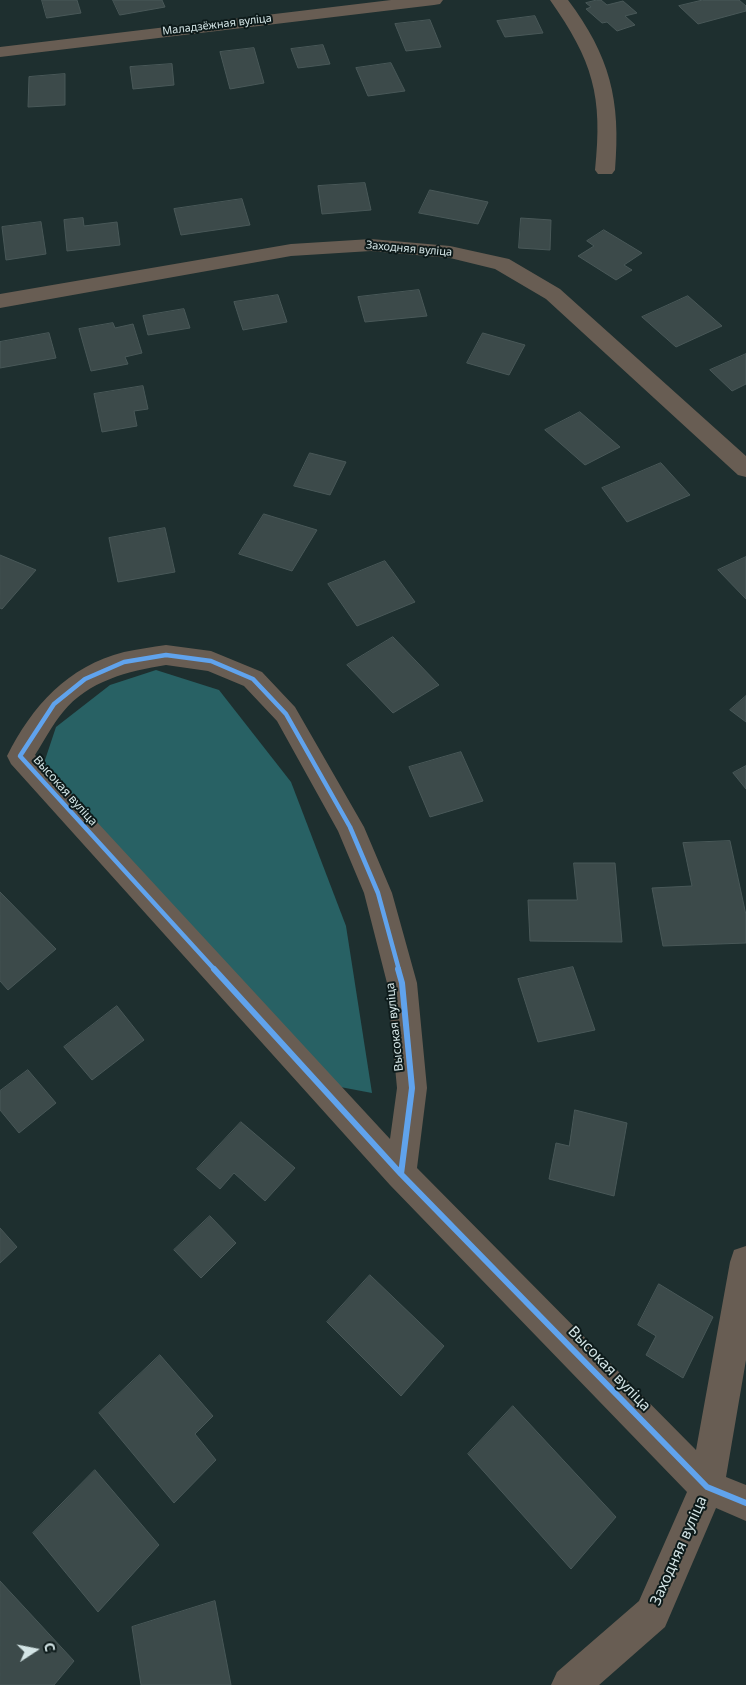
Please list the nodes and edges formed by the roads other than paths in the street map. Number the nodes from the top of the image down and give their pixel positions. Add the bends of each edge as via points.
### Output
1 (434, 0) edge
2 (559, 0) edge
3 (0, 52) edge
4 (605, 170) dead end
5 (0, 301) edge
6 (746, 470) edge
7 (10, 752) edge
8 (401, 1174) junction
9 (746, 1262) edge
10 (707, 1487) junction
11 (746, 1503) edge
12 (570, 1685) edge

1 - 3 street, Маладзёжная вуліца
2 - 4 street via 575,20 598,63 607,98
5 - 6 street, Заходняя вуліца via 291,250 371,245 450,252 502,264 553,294
7 - 8 street, Высокая вуліца
7 - 8 street, Высокая вуліца via 54,704 85,679 124,662 166,654 211,661 252,679 286,714 350,827 378,892 402,983 412,1088
8 - 10 street, Высокая вуліца
9 - 10 street, Заходняя вуліца
10 - 11 street, Высокая вуліца
10 - 12 street, Заходняя вуліца via 652,1614

